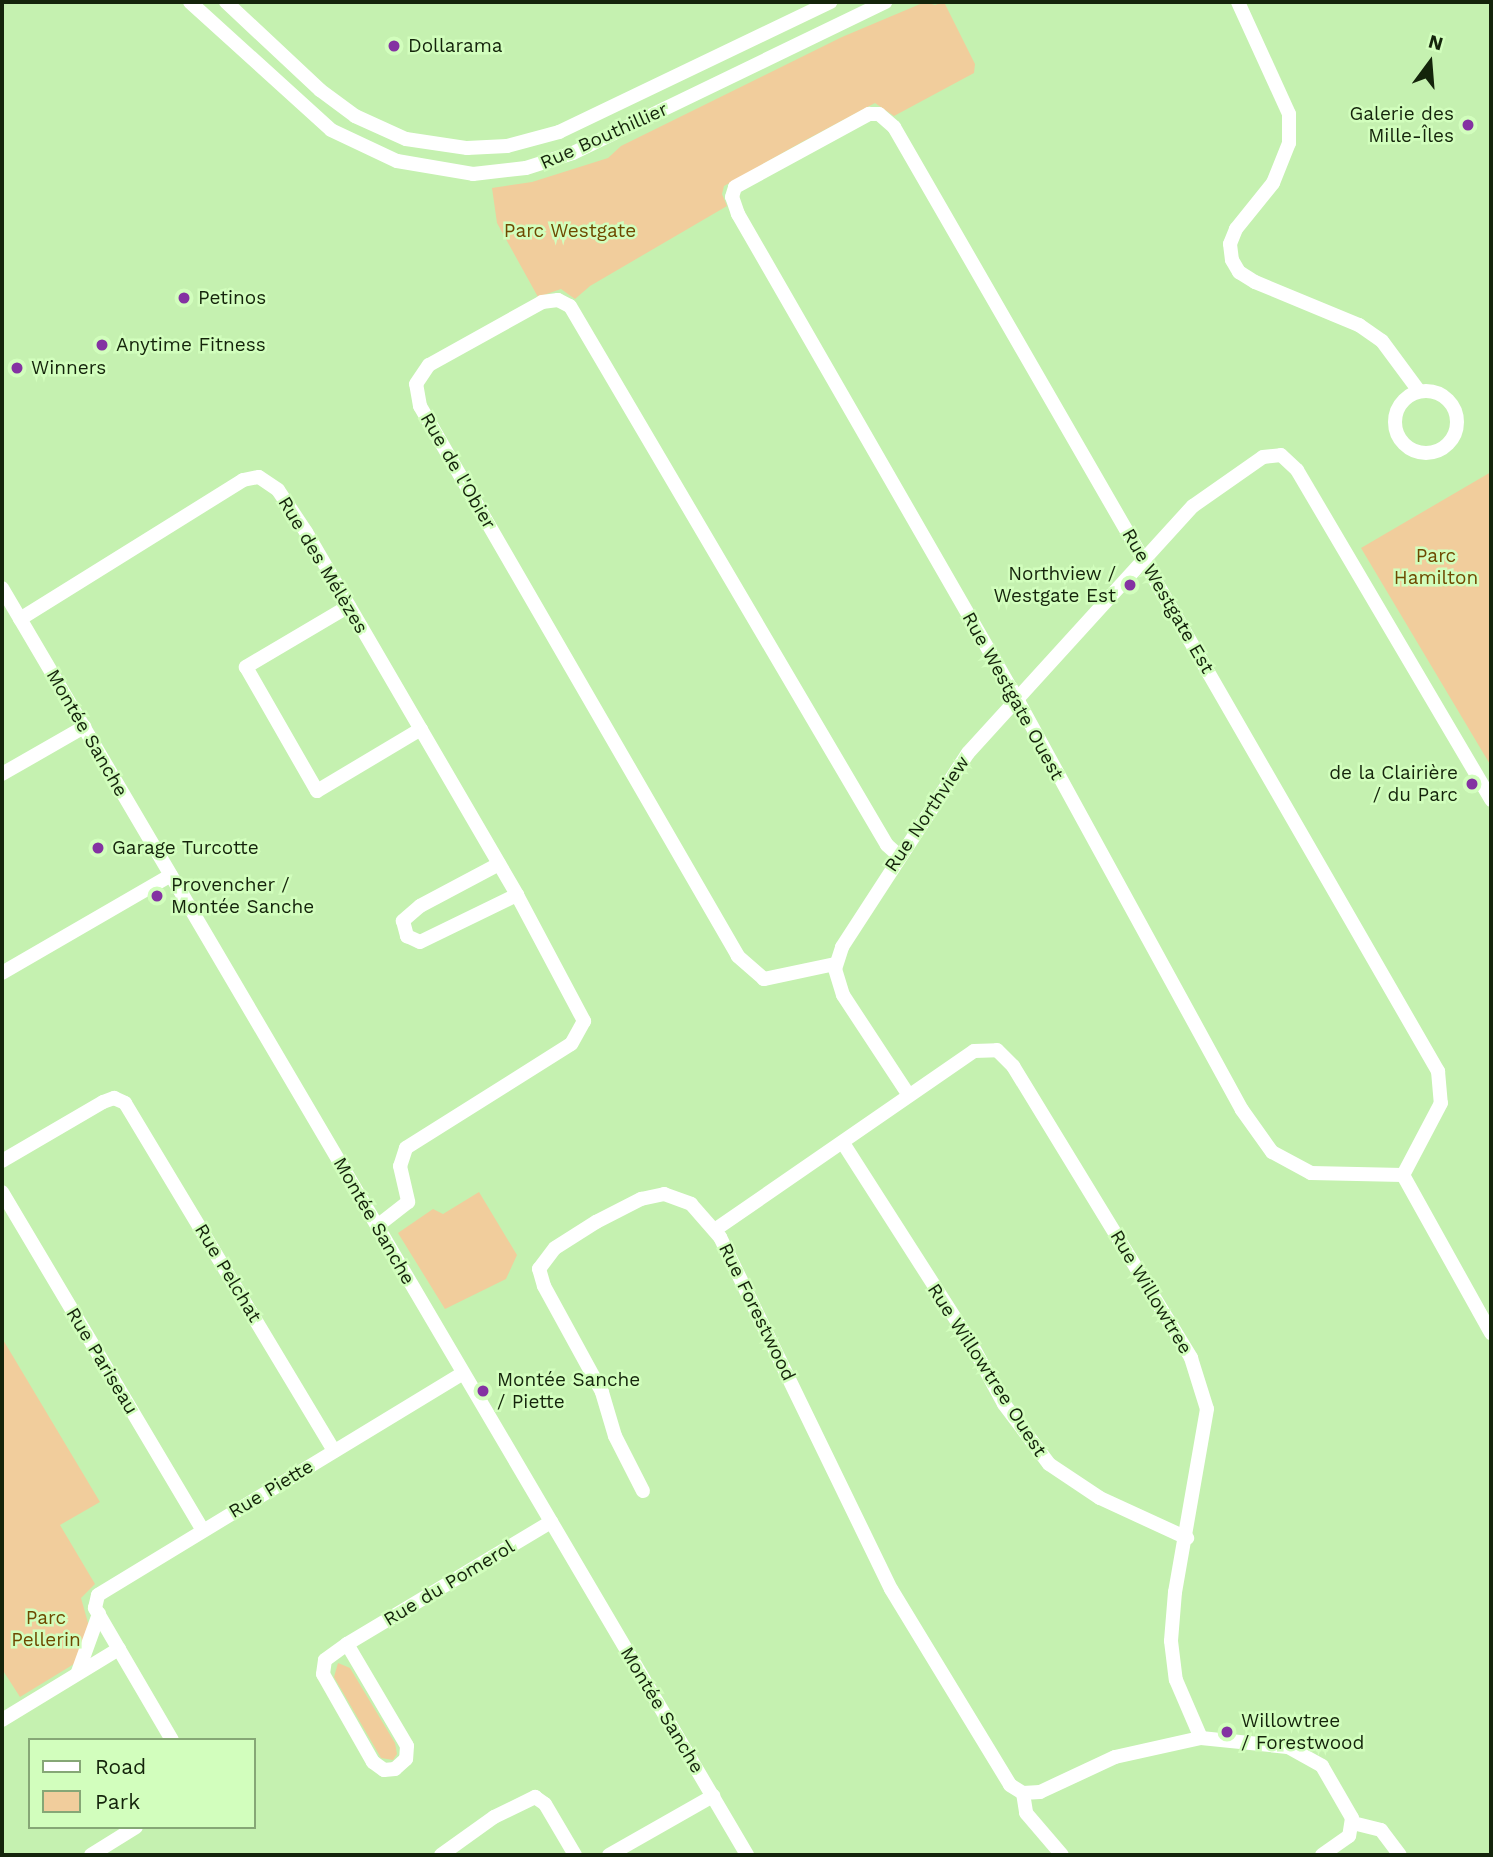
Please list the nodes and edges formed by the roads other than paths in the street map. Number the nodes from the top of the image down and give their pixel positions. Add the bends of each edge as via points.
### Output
1 (190, 2) edge
2 (226, 2) edge
3 (830, 2) edge
4 (885, 2) edge
5 (1238, 2) edge
6 (801, 149) joint
7 (1419, 391) junction
8 (1143, 560) junction
9 (2, 588) edge
10 (349, 606) junction
11 (20, 619) junction
12 (1017, 701) junction
13 (84, 727) junction
14 (421, 729) junction
15 (2, 774) edge
16 (1491, 799) edge
17 (898, 855) junction
18 (499, 864) junction
19 (171, 875) junction
20 (517, 895) junction
21 (835, 964) junction
22 (2, 973) edge
23 (908, 1094) junction
24 (843, 1143) junction
25 (2, 1161) edge
26 (1403, 1175) junction
27 (2, 1192) edge
28 (377, 1226) junction
29 (716, 1229) junction
30 (1491, 1334) edge
31 (463, 1373) junction
32 (334, 1451) junction
33 (643, 1491) dead end
34 (551, 1522) junction
35 (203, 1530) junction
36 (1187, 1538) junction
37 (99, 1614) junction
38 (347, 1644) junction
39 (119, 1648) junction
40 (78, 1673) junction
41 (2, 1720) edge
42 (171, 1738) edge
43 (1201, 1738) junction
44 (1023, 1793) junction
45 (713, 1796) junction
46 (1353, 1823) junction
47 (133, 1829) edge
48 (99, 1853) edge
49 (441, 1855) edge
50 (575, 1855) edge
51 (609, 1855) edge
52 (747, 1855) edge
53 (1062, 1855) edge
54 (1322, 1855) edge
55 (1400, 1855) edge

1 - 4 street, Rue Bouthillier via 331,130 397,161 472,174 526,168 573,153
2 - 3 street, Rue Bouthillier via 320,90 355,116 415,141 479,148 521,144 559,132
5 - 7 street via 1289,114 1289,143 1273,183 1236,229 1230,244 1232,260 1239,272 1255,282 1359,325 1382,341
6 - 8 street, Rue Westgate Est via 869,114 890,122
6 - 12 street, Rue Westgate Ouest via 736,187 734,207
7 - 7 street via 1398,407 1395,426 1405,445 1431,453 1454,437 1457,415 1440,393
8 - 12 street, Rue Northview
8 - 16 street, Rue Northview via 1219,485 1266,455 1285,457
8 - 26 street, Rue Westgate Est via 1438,1071 1441,1103
9 - 11 street, Montée Sanche
10 - 11 street, Rue des Mélèzes via 278,490 259,477 243,480
10 - 14 street, Rue des Mélèzes
10 - 14 street via 246,667 317,790
11 - 13 street, Montée Sanche
12 - 17 street, Rue Northview via 960,762
12 - 26 street, Rue Westgate Ouest via 1242,1110 1272,1152 1311,1173
13 - 15 street
13 - 19 street, Montée Sanche
14 - 18 street, Rue des Mélèzes
17 - 21 street, Rue Northview
17 - 21 street, Rue de l'Obier via 887,845 570,306 558,299 542,302 429,365 416,384 420,406 738,956 764,979
18 - 20 street, Rue des Mélèzes
18 - 20 street via 419,906 403,921 407,936 420,942
19 - 22 street
19 - 28 street, Montée Sanche
20 - 28 street, Rue des Mélèzes via 584,1021 571,1044 406,1148 400,1166 408,1202
21 - 23 street via 847,1003
23 - 24 street, Rue Willowtree
23 - 36 street, Rue Willowtree via 974,1051 997,1050 1013,1066 1191,1358 1207,1409
24 - 29 street, Rue Willowtree
24 - 36 street, Rue Willowtree Ouest via 972,1345 1004,1404 1049,1464 1100,1498
25 - 32 street, Rue Pelchat via 103,1102 118,1098 128,1107
26 - 30 street
27 - 35 street, Rue Pariseau
28 - 31 street, Montée Sanche
29 - 33 street, Rue Forestwood via 684,1199 650,1195 575,1236 540,1266 544,1286 602,1392 615,1436
29 - 44 street, Rue Forestwood via 891,1589 996,1767 1013,1789
31 - 32 street, Rue Piette
31 - 34 street, Montée Sanche
32 - 35 street, Rue Piette
34 - 38 street, Rue du Pomerol
34 - 45 street, Montée Sanche
35 - 37 street, Rue Piette via 100,1593 94,1604
36 - 43 street, Rue Willowtree via 1175,1592 1172,1661
37 - 39 street
37 - 40 street, Rue Piette
38 - 38 street, Rue du Pomerol via 325,1660 323,1674 373,1762 384,1770 395,1769 406,1759 407,1746
39 - 40 street
39 - 42 street
40 - 41 street
43 - 44 street via 1127,1754 1046,1791
43 - 46 street via 1288,1747 1310,1756 1332,1779
44 - 53 street, Rue Forestwood via 1026,1813
45 - 51 street
45 - 52 street, Montée Sanche
46 - 54 street via 1349,1836
46 - 55 street via 1381,1830
47 - 48 street
49 - 50 street via 494,1818 535,1797 545,1804

